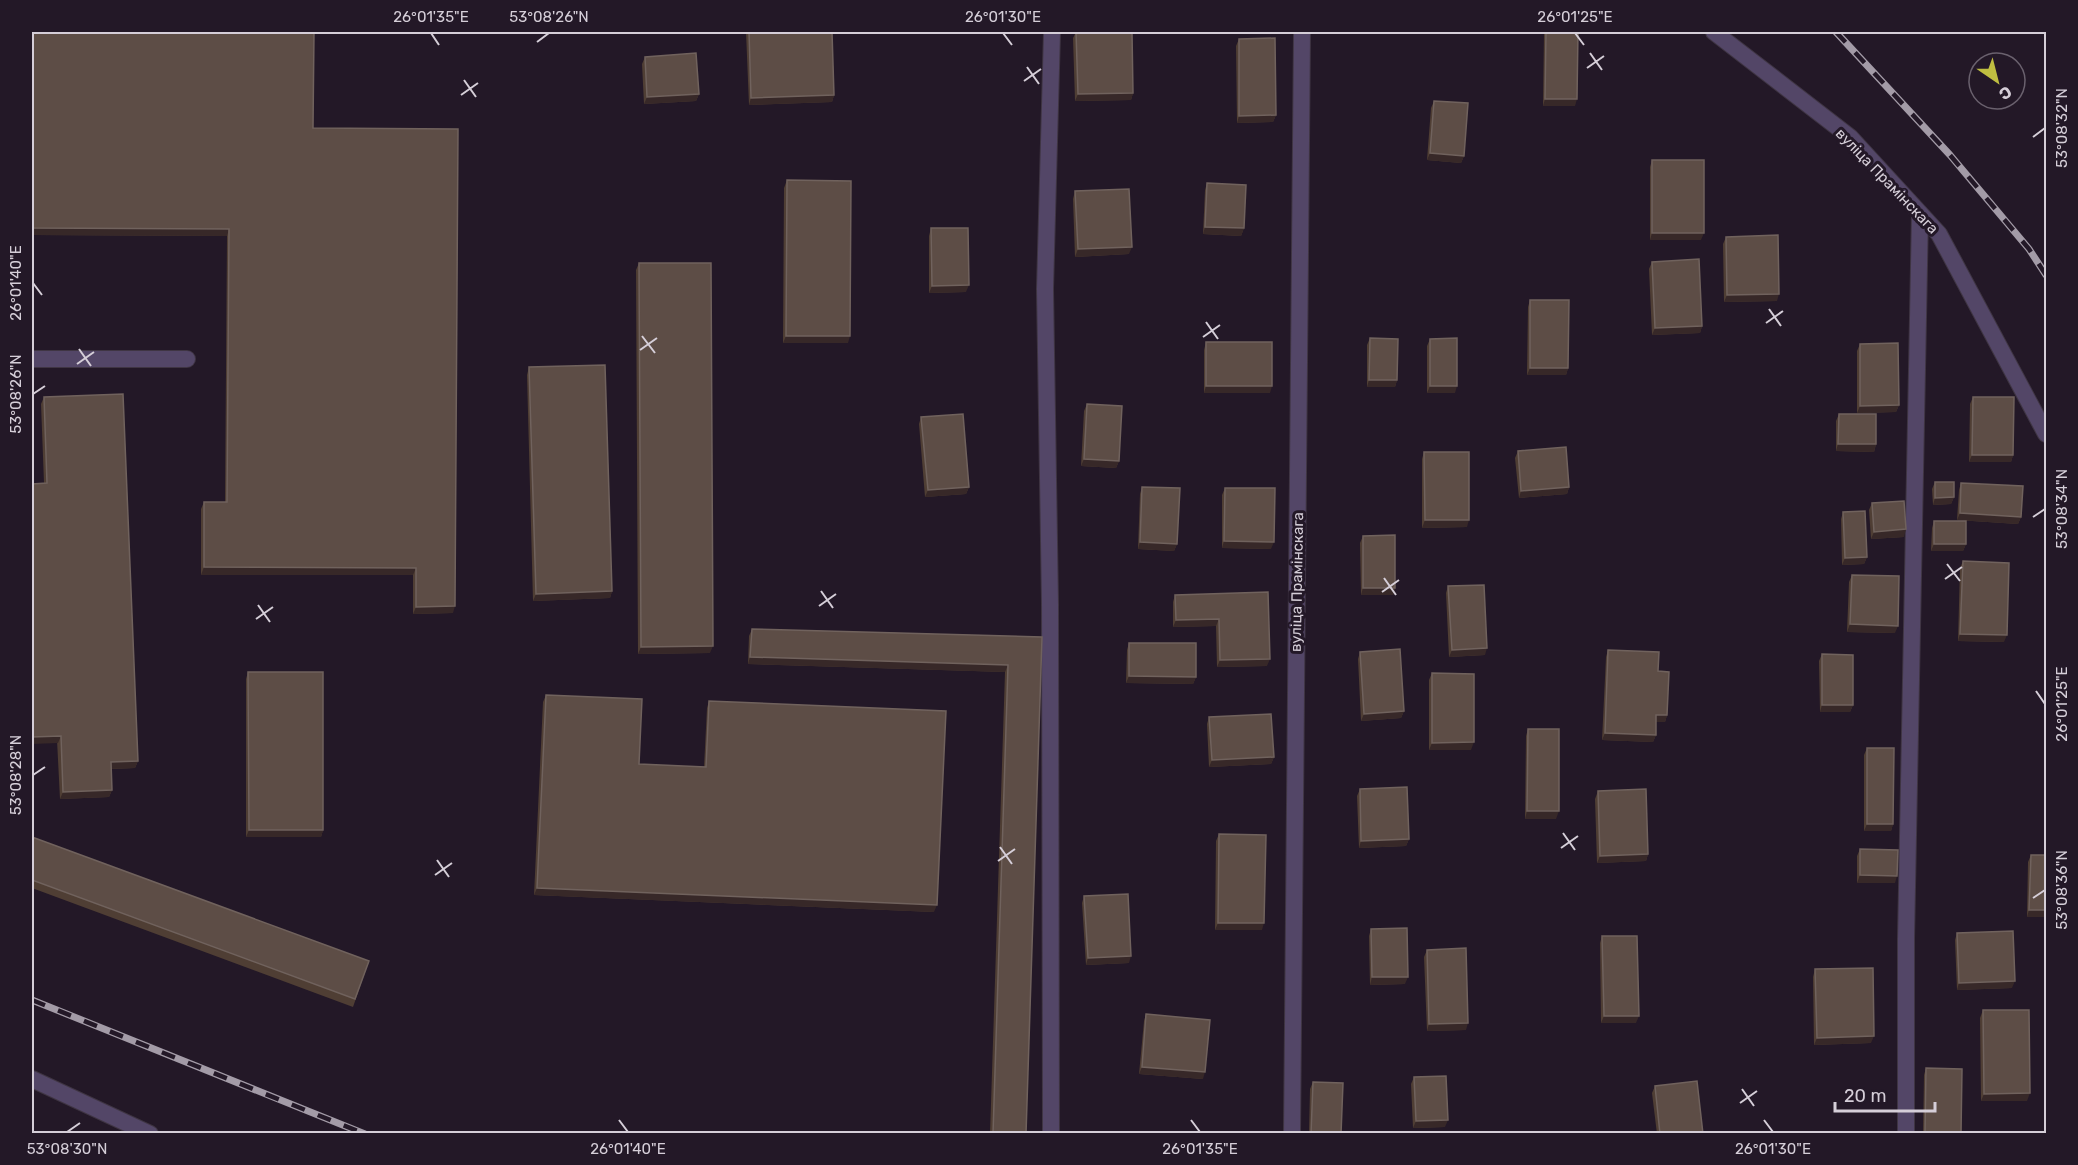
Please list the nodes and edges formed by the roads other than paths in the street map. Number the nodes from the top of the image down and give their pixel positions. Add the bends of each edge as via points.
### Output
1 (1052, 32) edge
2 (1302, 32) edge
3 (1714, 32) edge
4 (1920, 214) junction
5 (32, 359) edge
6 (187, 359) dead end
7 (2046, 434) edge
8 (32, 1079) edge
9 (150, 1134) edge
10 (1051, 1134) edge
11 (1292, 1134) edge
12 (1905, 1134) edge

1 - 10 street via 1045,289
2 - 11 street, вуліца Прамінскага
3 - 4 street, вуліца Прамінскага via 1850,137
4 - 7 street, вуліца Прамінскага via 1939,234
4 - 12 street
5 - 6 street
8 - 9 street

